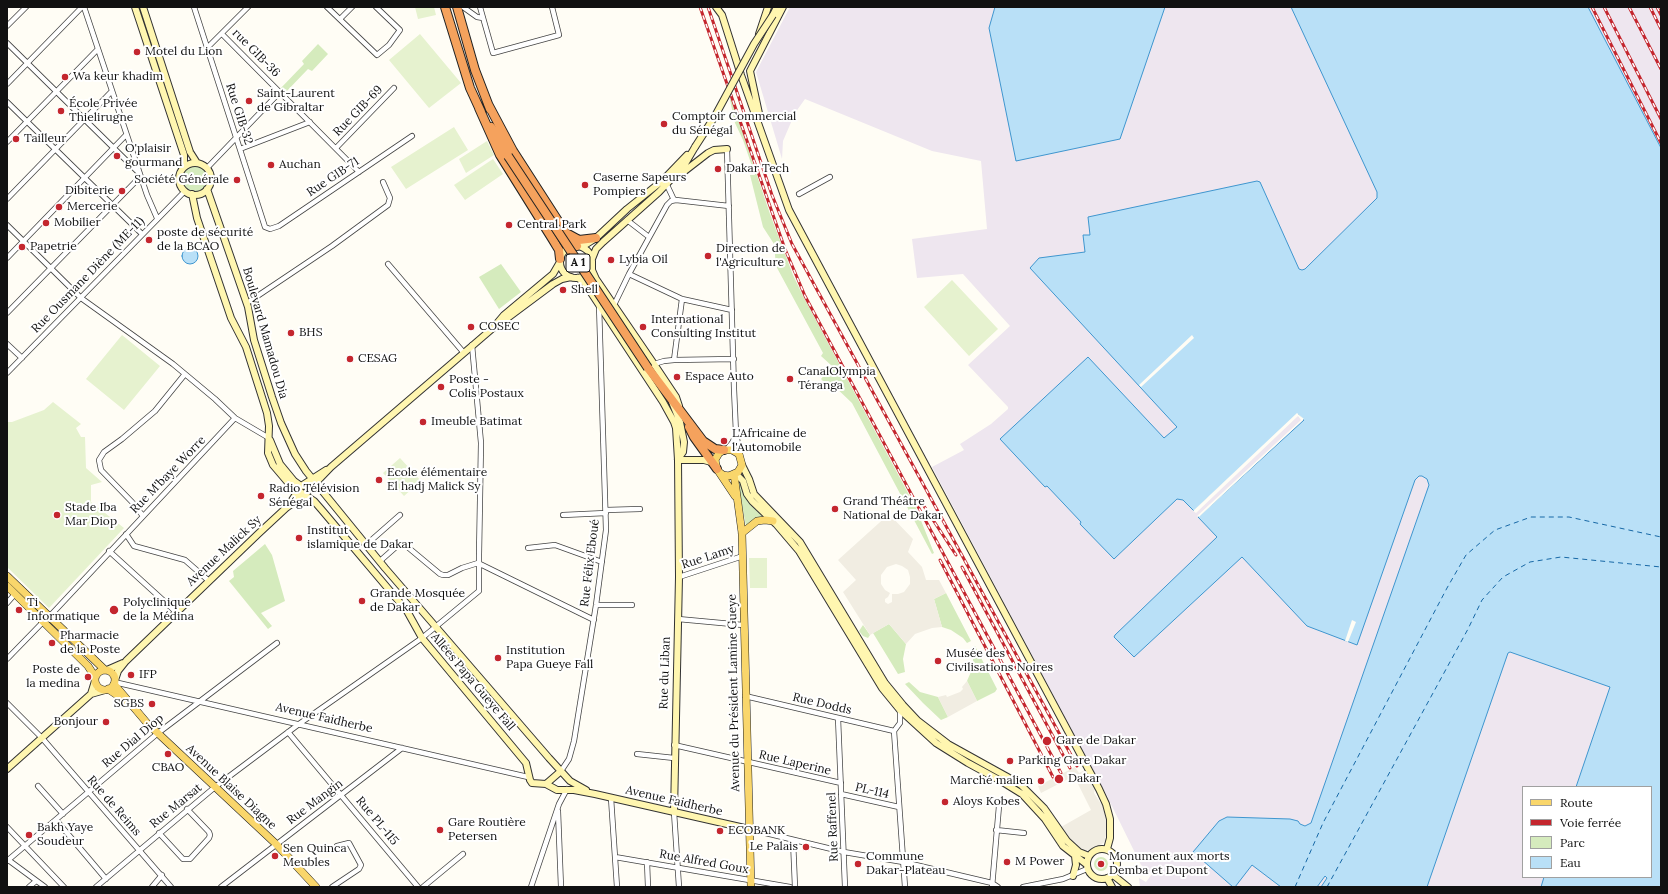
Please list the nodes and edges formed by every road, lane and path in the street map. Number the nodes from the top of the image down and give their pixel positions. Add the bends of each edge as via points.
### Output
1 (26, 7) edge
2 (83, 7) edge
3 (135, 7) edge
4 (143, 7) edge
5 (194, 7) edge
6 (248, 7) edge
7 (327, 7) edge
8 (352, 7) edge
9 (376, 7) edge
10 (445, 7) edge
11 (457, 7) edge
12 (463, 7) edge
13 (480, 7) edge
14 (552, 7) edge
15 (716, 7) edge
16 (723, 7) edge
17 (768, 7) edge
18 (777, 7) edge
19 (783, 7) edge
20 (722, 15) junction
21 (770, 15) junction
22 (483, 18) junction
23 (340, 19) junction
24 (7, 26) edge
25 (222, 34) junction
26 (7, 42) edge
27 (207, 48) junction
28 (98, 49) junction
29 (27, 63) junction
30 (750, 71) junction
31 (742, 75) junction
32 (7, 84) edge
33 (394, 88) dead end
34 (56, 91) junction
35 (112, 91) junction
36 (280, 92) junction
37 (7, 102) edge
38 (488, 104) junction
39 (479, 108) junction
40 (85, 119) junction
41 (27, 121) junction
42 (310, 122) junction
43 (126, 136) junction
44 (412, 136) dead end
45 (764, 138) junction
46 (236, 139) junction
47 (7, 142) edge
48 (114, 148) junction
49 (336, 148) junction
50 (55, 149) junction
51 (240, 149) junction
52 (504, 149) junction
53 (727, 149) joint
54 (197, 163) junction
55 (683, 163) junction
56 (184, 167) junction
57 (207, 168) junction
58 (359, 172) junction
59 (140, 174) junction
60 (830, 177) dead end
61 (85, 178) junction
62 (383, 182) dead end
63 (667, 185) junction
64 (207, 189) junction
65 (185, 191) junction
66 (659, 192) junction
67 (192, 194) junction
68 (799, 194) dead end
69 (7, 199) edge
70 (674, 200) junction
71 (112, 205) junction
72 (729, 206) junction
73 (157, 218) junction
74 (556, 219) junction
75 (627, 220) junction
76 (7, 225) edge
77 (265, 227) joint
78 (142, 234) junction
79 (649, 237) junction
80 (596, 238) junction
81 (23, 241) junction
82 (578, 246) junction
83 (7, 258) edge
84 (560, 260) junction
85 (592, 260) junction
86 (388, 264) dead end
87 (51, 268) junction
88 (629, 274) junction
89 (571, 277) junction
90 (578, 278) junction
91 (80, 298) junction
92 (682, 300) junction
93 (247, 303) junction
94 (614, 305) junction
95 (599, 306) junction
96 (732, 310) junction
97 (7, 313) edge
98 (493, 328) junction
99 (7, 344) edge
100 (472, 345) junction
101 (464, 353) junction
102 (22, 358) junction
103 (734, 359) junction
104 (674, 360) junction
105 (654, 364) junction
106 (7, 373) edge
107 (186, 374) junction
108 (670, 399) junction
109 (235, 418) junction
110 (684, 418) junction
111 (736, 433) junction
112 (269, 438) junction
113 (726, 449) junction
114 (740, 457) junction
115 (678, 459) junction
116 (742, 465) junction
117 (716, 468) junction
118 (735, 474) junction
119 (314, 481) junction
120 (299, 488) junction
121 (304, 494) junction
122 (736, 498) junction
123 (286, 508) junction
124 (640, 509) dead end
125 (606, 511) junction
126 (400, 515) dead end
127 (563, 515) dead end
128 (143, 516) junction
129 (773, 521) junction
130 (742, 533) junction
131 (126, 534) junction
132 (367, 544) junction
133 (528, 548) dead end
134 (109, 551) junction
135 (743, 556) junction
136 (380, 561) junction
137 (602, 562) junction
138 (478, 563) junction
139 (7, 576) edge
140 (679, 577) junction
141 (209, 581) junction
142 (7, 586) edge
143 (15, 594) junction
144 (7, 602) edge
145 (596, 605) junction
146 (632, 606) dead end
147 (176, 612) junction
148 (46, 619) junction
149 (678, 619) junction
150 (594, 620) junction
151 (744, 625) junction
152 (437, 626) junction
153 (422, 638) junction
154 (278, 643) dead end
155 (7, 660) edge
156 (126, 661) junction
157 (106, 670) junction
158 (95, 679) junction
159 (114, 682) junction
160 (106, 690) junction
161 (91, 694) junction
162 (745, 696) junction
163 (200, 701) junction
164 (7, 703) edge
165 (130, 704) junction
166 (900, 710) junction
167 (838, 718) junction
168 (910, 721) junction
169 (900, 723) junction
170 (299, 724) junction
171 (894, 731) junction
172 (288, 732) junction
173 (158, 733) junction
174 (42, 738) junction
175 (674, 746) junction
176 (402, 748) junction
177 (637, 754) dead end
178 (674, 758) junction
179 (747, 762) junction
180 (7, 769) edge
181 (561, 771) junction
182 (528, 777) junction
183 (570, 781) junction
184 (841, 783) junction
185 (546, 784) junction
186 (38, 786) dead end
187 (215, 787) junction
188 (567, 789) junction
189 (557, 790) junction
190 (89, 792) junction
191 (341, 794) junction
192 (595, 794) junction
193 (841, 794) junction
194 (611, 798) junction
195 (559, 805) junction
196 (998, 806) dead end
197 (899, 807) junction
198 (187, 809) junction
199 (674, 812) junction
200 (63, 814) junction
201 (56, 820) junction
202 (7, 827) edge
203 (749, 829) junction
204 (996, 830) junction
205 (159, 833) junction
206 (1024, 833) dead end
207 (792, 840) junction
208 (276, 844) junction
209 (25, 845) junction
210 (337, 846) dead end
211 (139, 850) junction
212 (1107, 850) junction
213 (844, 852) junction
214 (463, 854) dead end
215 (1075, 856) junction
216 (1089, 856) junction
217 (615, 857) junction
218 (7, 860) edge
219 (647, 862) junction
220 (903, 862) junction
221 (1086, 867) junction
222 (677, 868) junction
223 (162, 875) junction
224 (1074, 876) junction
225 (1110, 877) junction
226 (106, 879) junction
227 (36, 881) junction
228 (750, 884) edge
229 (992, 885) edge
230 (99, 886) edge
231 (29, 887) edge
232 (45, 887) edge
233 (64, 887) edge
234 (152, 887) edge
235 (172, 887) edge
236 (221, 887) edge
237 (316, 887) edge
238 (332, 887) edge
239 (418, 887) edge
240 (423, 887) edge
241 (531, 887) edge
242 (561, 887) edge
243 (617, 887) edge
244 (648, 887) edge
245 (679, 887) edge
246 (790, 887) edge
247 (795, 887) edge
248 (845, 887) edge
249 (905, 887) edge
250 (998, 887) edge
251 (1024, 887) edge
252 (1112, 887) edge
253 (1128, 887) edge

1 - 24 street
2 - 28 street
2 - 29 street
3 - 56 street via 184,155
4 - 54 street via 190,152
5 - 27 street, Rue GIB-32
6 - 25 street
7 - 23 street
8 - 23 street
9 - 23 street via 400,30 389,45 377,55
10 - 39 highway, A 1 via 458,55
11 - 38 highway, A 1 via 475,70
12 - 22 street via 477,17
13 - 22 street
14 - 22 street via 559,35 492,53
15 - 20 street
16 - 20 street
17 - 21 street
18 - 21 street
19 - 30 street
20 - 31 street
21 - 55 street, bridge via 715,116
25 - 27 street
25 - 36 street, rue GIB-36
26 - 29 street
27 - 46 street, Rue GIB-32
28 - 34 street
28 - 35 street
29 - 32 street
29 - 34 street
30 - 31 street
30 - 45 street
31 - 45 street
33 - 49 street, Rue GIB-69
34 - 40 street
34 - 41 street
35 - 40 street
35 - 43 street
36 - 42 street, rue GIB-36
36 - 46 street
37 - 41 street
38 - 52 highway, A 1
38 - 74 highway via 513,151
39 - 52 highway, A 1
39 - 84 highway via 496,149 553,240
40 - 48 street
40 - 50 street
41 - 47 street
41 - 50 street
42 - 49 street, rue GIB-36
42 - 51 street
43 - 48 street
43 - 59 street
44 - 58 street, Rue GIB-71
45 - 212 street via 789,210 1099,789 1110,819 1111,832
46 - 51 street, Rue GIB-32
46 - 57 street
48 - 59 street
48 - 61 street
49 - 58 street, rue GIB-36
50 - 61 street
50 - 69 street
51 - 77 street, Rue GIB-32
52 - 108 highway, A 1, bridge
53 - 63 street via 708,152
53 - 72 street
54 - 56 street
54 - 57 street
55 - 66 street
55 - 80 street
56 - 65 street via 179,179 180,186
57 - 64 street via 211,180
58 - 77 street, Rue GIB-71 via 279,226 270,229
59 - 71 street
59 - 73 street
60 - 68 street
61 - 71 street
61 - 81 street
62 - 93 street via 390,198 388,205
63 - 66 street
63 - 70 street
64 - 67 street via 200,194
64 - 93 street, Boulevard Mamadou Dia
65 - 67 street
65 - 73 street, Rue Ousmane Diène (ME-11)
66 - 75 street
67 - 112 street, Boulevard Mamadou Dia via 197,218 231,318 246,347 267,413
70 - 72 street
70 - 79 street via 667,205
71 - 78 street
71 - 87 street
72 - 96 street
73 - 78 street, Rue Ousmane Diène (ME-11)
74 - 80 highway via 575,238
74 - 82 highway
75 - 79 street
75 - 85 street via 596,249
76 - 81 street
78 - 91 street, Rue Ousmane Diène (ME-11)
79 - 88 street
80 - 82 street
81 - 83 street
81 - 87 street
82 - 84 street via 567,249
82 - 85 street via 587,251
84 - 89 street via 562,270
84 - 98 street via 553,274 504,315
85 - 90 street via 588,272
85 - 94 street via 593,274
86 - 101 street
87 - 91 street
87 - 97 street
88 - 92 street
88 - 94 street
89 - 90 street
89 - 98 street via 553,284
90 - 95 street via 584,282
91 - 102 street, Rue Ousmane Diène (ME-11)
91 - 107 street
92 - 96 street
92 - 104 street
93 - 119 street, Boulevard Mamadou Dia via 254,340 281,422 295,454
94 - 105 street
95 - 115 street via 670,413 676,428
95 - 125 street, Rue Félix Eboué
96 - 103 street
98 - 100 street, Avenue Malick Sy
99 - 102 street
100 - 101 street, Avenue Malick Sy
100 - 138 street via 481,443
101 - 119 street, Avenue Malick Sy
102 - 106 street, Rue Ousmane Diène (ME-11)
103 - 104 street
103 - 111 street
104 - 105 street
105 - 110 street via 676,397
107 - 109 street
107 - 128 street via 155,411 104,452 99,460 101,470
108 - 110 highway, A 1
108 - 115 street via 680,422 684,442 683,452
109 - 112 street
109 - 128 street, Rue M'baye Worre
110 - 113 highway, A 1 via 707,445 715,449
110 - 117 highway, A 1
111 - 113 street
111 - 114 street
112 - 120 street, Boulevard Mamadou Dia via 268,453 273,465 281,476
113 - 114 main road via 735,451
113 - 117 main road via 716,457
114 - 116 main road
115 - 117 street via 704,460
115 - 140 street, Rue du Liban
116 - 118 main road
116 - 216 street via 754,494 800,542 885,684 903,706 948,744 1020,785 1044,808 1067,841 1079,852
117 - 118 main road via 726,476
117 - 122 main road, Avenue du Président Lamine Gueye
118 - 122 main road, Avenue du Président Lamine Gueye
118 - 129 street via 743,481 752,501
119 - 120 street
119 - 121 street, Avenue Malick Sy
119 - 132 street, Allées Papa Gueye Fall
120 - 121 street, Allées Papa Gueye Fall
120 - 123 street, Avenue Malick Sy
121 - 123 street, Avenue Malick Sy
121 - 153 street, Allées Papa Gueye Fall via 321,509 407,611
122 - 130 main road, Avenue du Président Lamine Gueye
123 - 141 street, Avenue Malick Sy
124 - 125 street
125 - 127 street
125 - 137 street, Rue Félix Eboué
126 - 132 street
128 - 131 street, Rue M'baye Worre
129 - 130 main road via 757,521
129 - 166 street via 803,556 882,688
130 - 135 main road, Avenue du Président Lamine Gueye
131 - 134 street, Rue M'baye Worre
131 - 141 street via 134,546 186,560
132 - 136 street, Allées Papa Gueye Fall
133 - 137 street via 555,545
134 - 147 street
134 - 148 street, Rue M'baye Worre
135 - 140 street, Rue Lamy
135 - 151 main road, Avenue du Président Lamine Gueye
136 - 138 street via 397,546 404,544 443,575
136 - 152 street, Allées Papa Gueye Fall
137 - 145 street, Rue Félix Eboué
138 - 150 street
138 - 152 street, Rue Marsat via 479,591
139 - 148 main road
140 - 149 street, Rue du Liban
141 - 147 street, Avenue Malick Sy
142 - 143 main road
143 - 144 street
143 - 148 main road
145 - 146 street
145 - 150 street, Rue Félix Eboué
147 - 156 street, Avenue Malick Sy
148 - 155 street, Rue M'baye Worre
148 - 157 main road
148 - 158 main road via 88,666
149 - 151 street
149 - 175 street, Rue du Liban
150 - 181 street, Rue Félix Eboué via 574,741 569,759
151 - 162 main road, Avenue du Président Lamine Gueye
152 - 153 street, Rue Marsat
152 - 181 street, Allées Papa Gueye Fall
153 - 170 street, Rue Marsat
153 - 182 street, Allées Papa Gueye Fall via 526,763
154 - 163 street, Rue Dial Diop
156 - 157 street, Avenue Malick Sy
156 - 159 street, Avenue Malick Sy
157 - 158 main road via 99,672
157 - 159 main road via 112,674
158 - 160 main road via 99,688
158 - 161 street
159 - 160 main road
159 - 163 street, Avenue Faidherbe
159 - 165 main road, Avenue Blaise Diagne
160 - 161 street
160 - 165 main road, Avenue Blaise Diagne
161 - 174 street
162 - 167 street, Rue Dodds
162 - 179 main road, Avenue du Président Lamine Gueye
163 - 170 street, Avenue Faidherbe
163 - 173 street, Rue Dial Diop
164 - 174 street, Rue de Reims
165 - 173 main road, Avenue Blaise Diagne
166 - 168 street
166 - 169 street
167 - 171 street, Rue Dodds
167 - 184 street, Rue Raffenel
168 - 169 street
168 - 215 street via 952,754 1022,794 1045,819 1063,846
169 - 171 street
170 - 172 street, Rue Marsat
170 - 176 street, Avenue Faidherbe
171 - 197 street
172 - 187 street, Rue Marsat
172 - 191 street, Rue PL-115
173 - 187 main road, Avenue Blaise Diagne
173 - 190 street, Rue Dial Diop
174 - 180 street
174 - 190 street, Rue de Reims
175 - 178 street, Rue du Liban
175 - 179 street, Rue Laperine
176 - 182 street, Avenue Faidherbe
176 - 191 street, Rue Mangin
177 - 178 street
178 - 199 street, Rue du Liban
179 - 184 street, Rue Laperine
179 - 203 main road, Avenue du Président Lamine Gueye
181 - 183 street, Allées Papa Gueye Fall
181 - 185 street
182 - 185 street via 532,783
183 - 188 street
183 - 192 street, Avenue Faidherbe
184 - 193 street, Rue Raffenel
185 - 189 street
186 - 200 street
187 - 198 street, Rue Marsat
187 - 208 main road, Avenue Blaise Diagne
188 - 189 street, Avenue Faidherbe
188 - 192 street, Avenue Faidherbe
188 - 195 street
189 - 195 street via 560,796
190 - 200 street, Rue Dial Diop
190 - 211 street, Rue de Reims
191 - 208 street, Rue Mangin
191 - 239 street, Rue PL-115
192 - 194 street, Avenue Faidherbe
193 - 197 street, PL-114
193 - 213 street, Rue Raffenel
194 - 199 street, Avenue Faidherbe
194 - 217 street
195 - 241 street
195 - 242 street
196 - 204 street
197 - 220 street
198 - 205 street, Rue Marsat
198 - 205 street via 210,832 210,838 190,859 183,859
199 - 203 street, Avenue Faidherbe
199 - 222 street, Rue du Liban
200 - 201 street, Rue Dial Diop
201 - 209 street, Rue Dial Diop
201 - 226 street
202 - 209 street
203 - 207 street
203 - 228 main road, Avenue du Président Lamine Gueye
204 - 206 street
204 - 229 street
205 - 211 street, Rue Marsat
207 - 213 street
207 - 247 street
208 - 236 street, Rue Mangin
208 - 237 main road, Avenue Blaise Diagne
209 - 218 street, Rue Dial Diop
209 - 233 street
210 - 238 street via 349,843 361,865
211 - 223 street, Rue de Reims
211 - 226 street, Rue Marsat
212 - 216 street via 1095,850
212 - 225 street via 1114,854 1117,861 1117,868
213 - 220 street
213 - 248 street, Rue Raffenel
214 - 240 street
215 - 221 street
215 - 224 street
216 - 221 street
217 - 219 street, Rue Alfred Goux
217 - 243 street
218 - 227 street
219 - 222 street, Rue Alfred Goux
219 - 244 street
220 - 229 street
220 - 249 street
221 - 224 street
221 - 225 street via 1094,878 1102,880
222 - 228 street, Rue Alfred Goux
222 - 245 street, Rue du Liban
223 - 234 street
223 - 235 street, Rue de Reims
224 - 251 street
225 - 252 street
225 - 253 street
226 - 230 street, Rue Marsat
227 - 231 street
227 - 232 street
228 - 246 street, Rue Alfred Goux
229 - 250 street

